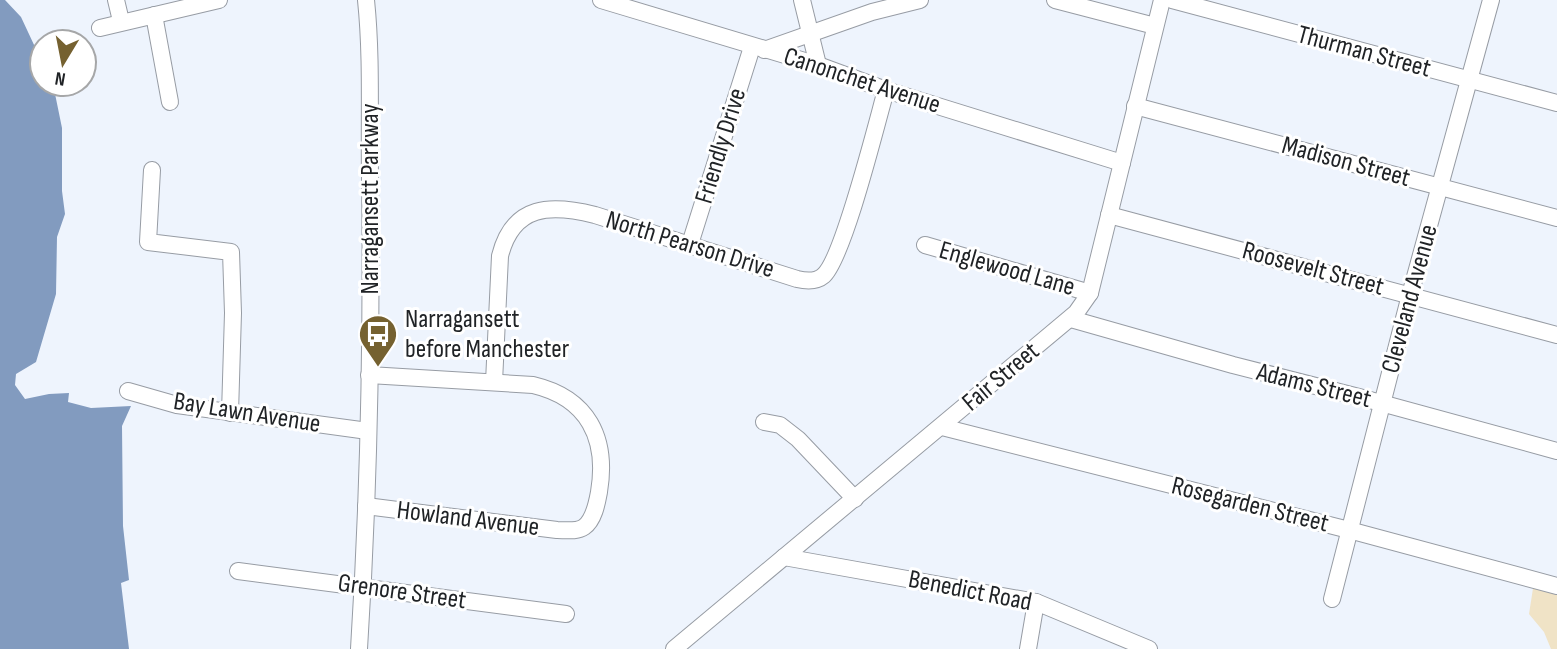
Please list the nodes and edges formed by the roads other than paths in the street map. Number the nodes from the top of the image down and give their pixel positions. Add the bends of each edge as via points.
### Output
1 (116, 0) edge
2 (219, 0) edge
3 (366, 0) edge
4 (601, 0) edge
5 (802, 0) edge
6 (919, 0) edge
7 (1055, 0) edge
8 (1162, 0) edge
9 (1171, 0) edge
10 (1491, 0) edge
11 (154, 15) junction
12 (121, 22) junction
13 (1155, 26) junction
14 (100, 28) dead end
15 (811, 34) junction
16 (758, 48) junction
17 (818, 65) junction
18 (1470, 81) junction
19 (886, 90) junction
20 (170, 102) dead end
21 (1557, 103) edge
22 (1135, 106) junction
23 (1122, 163) junction
24 (152, 170) dead end
25 (1441, 188) junction
26 (1109, 215) junction
27 (1557, 218) edge
28 (690, 244) junction
29 (925, 246) dead end
30 (1090, 293) junction
31 (1410, 295) junction
32 (1071, 319) junction
33 (1557, 335) edge
34 (369, 375) junction
35 (495, 382) junction
36 (128, 391) dead end
37 (1382, 403) junction
38 (230, 413) junction
39 (764, 422) dead end
40 (942, 427) junction
41 (368, 431) junction
42 (1557, 451) edge
43 (855, 499) junction
44 (366, 506) junction
45 (1349, 530) junction
46 (784, 557) junction
47 (238, 571) dead end
48 (363, 586) junction
49 (1557, 586) edge
50 (1332, 599) dead end
51 (1036, 601) junction
52 (566, 614) dead end
53 (359, 649) edge
54 (674, 649) edge
55 (1028, 649) edge
56 (1149, 649) edge

1 - 12 street
2 - 11 street
3 - 34 street, Narragansett Parkway
4 - 16 street, Canonchet Avenue
5 - 15 street
6 - 15 street
7 - 13 street
8 - 13 street, Fair Street
9 - 18 street, Thurman Street
10 - 18 street, Cleveland Avenue
11 - 12 street
11 - 20 street
12 - 14 street
13 - 22 street, Fair Street
15 - 16 street
15 - 17 street
16 - 17 street, Canonchet Avenue
16 - 28 street, Friendly Drive
17 - 19 street, Canonchet Avenue
18 - 21 street, Thurman Street
18 - 25 street, Cleveland Avenue
19 - 23 street, Canonchet Avenue
19 - 28 street, North Pearson Drive via 860,183 826,274 806,281
22 - 23 street, Fair Street
22 - 25 street, Madison Street
23 - 26 street, Fair Street
24 - 38 street via 148,242 231,252
25 - 27 street, Madison Street
25 - 31 street, Cleveland Avenue
26 - 30 street, Fair Street
26 - 31 street, Roosevelt Street
28 - 35 street, North Pearson Drive via 564,208 531,212 510,230 500,256
29 - 30 street, Englewood Lane
30 - 32 street, Fair Street
31 - 33 street, Roosevelt Street
31 - 37 street, Cleveland Avenue
32 - 37 street, Adams Street
32 - 40 street, Fair Street
34 - 35 street
34 - 41 street, Narragansett Parkway
35 - 44 street, Howland Avenue via 551,389 584,414 597,435 601,480 597,503 583,527 571,530
36 - 38 street, Bay Lawn Avenue
37 - 42 street, Adams Street
37 - 45 street, Cleveland Avenue
38 - 41 street, Bay Lawn Avenue
39 - 43 street via 780,425 798,439
40 - 43 street, Fair Street
40 - 45 street, Rosegarden Street
41 - 44 street, Narragansett Parkway
43 - 46 street, Fair Street
44 - 48 street, Narragansett Parkway
45 - 49 street, Rosegarden Street
45 - 50 street, Cleveland Avenue
46 - 51 street, Benedict Road
46 - 54 street, Fair Street
47 - 48 street, Grenore Street
48 - 52 street, Grenore Street
48 - 53 street, Narragansett Parkway
51 - 55 street
51 - 56 street, Benedict Road

